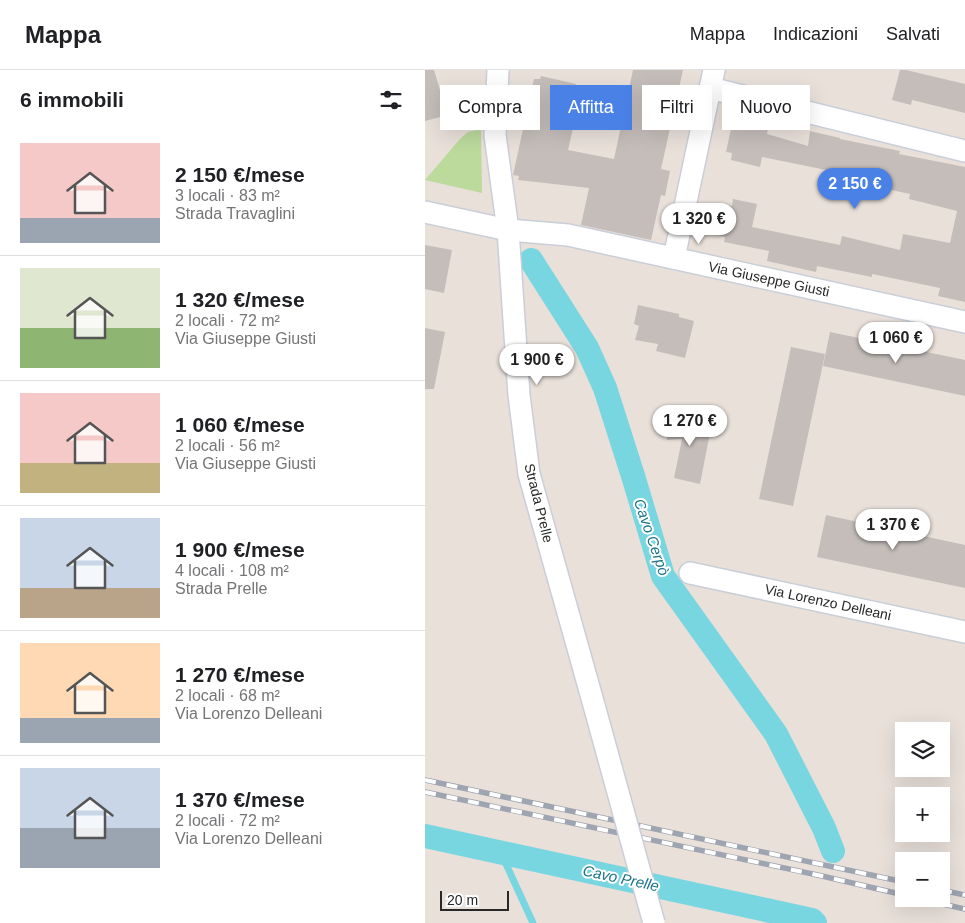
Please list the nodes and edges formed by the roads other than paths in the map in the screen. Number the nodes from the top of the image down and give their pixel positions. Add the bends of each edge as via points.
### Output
1 (498, 70) edge
2 (712, 79) edge
3 (965, 150) edge
4 (425, 212) edge
5 (508, 230) junction
6 (674, 258) junction
7 (965, 322) edge
8 (690, 573) dead end
9 (965, 632) edge
10 (654, 923) edge

1 - 5 street, Strada Prelle via 495,135
2 - 3 street
2 - 6 street
4 - 5 street, Via Giuseppe Giusti
5 - 6 street, Via Giuseppe Giusti via 568,235
5 - 10 street, Strada Prelle, bridge via 519,395 529,474
6 - 7 street, Via Giuseppe Giusti
8 - 9 street, Via Lorenzo Delleani

